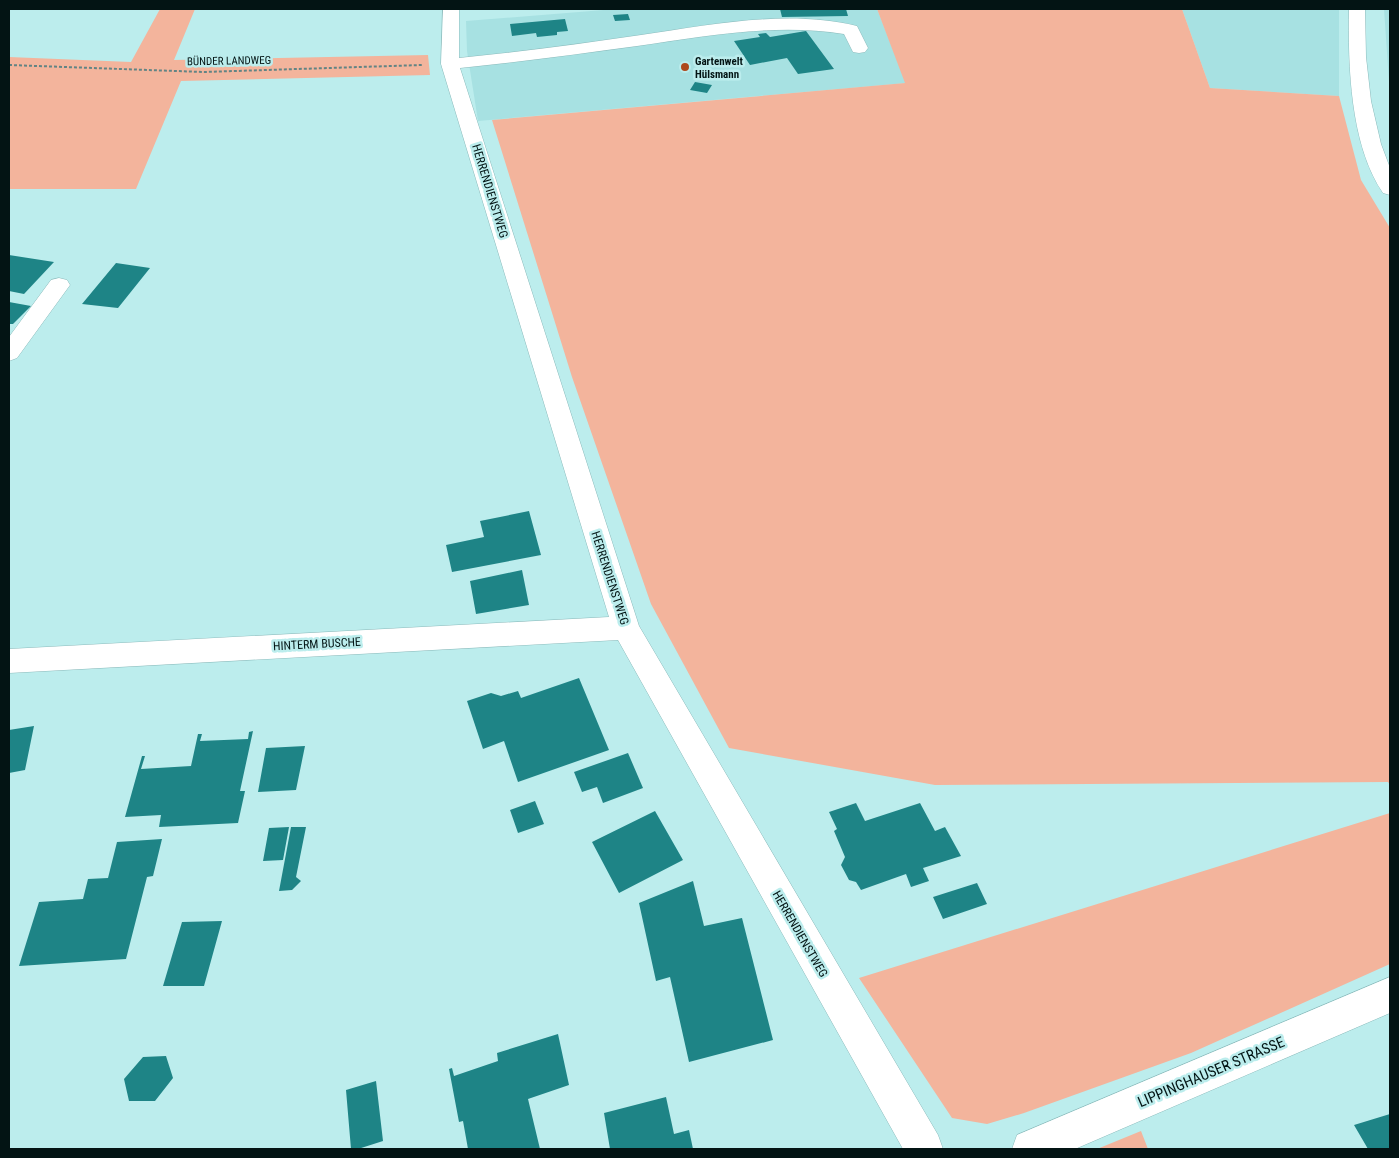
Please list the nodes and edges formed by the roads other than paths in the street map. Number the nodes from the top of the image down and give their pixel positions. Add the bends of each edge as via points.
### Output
1 (451, 9) edge
2 (1357, 9) edge
3 (859, 48) dead end
4 (450, 64) junction
5 (1390, 189) edge
6 (58, 285) dead end
7 (9, 353) edge
8 (626, 628) junction
9 (9, 661) edge
10 (1390, 995) edge
11 (924, 1149) edge
12 (1031, 1149) edge

1 - 4 street, HERRENDIENSTWEG
2 - 5 street via 1358,90 1365,128
3 - 4 street via 851,30 802,23 743,27
4 - 8 street, HERRENDIENSTWEG
6 - 7 street
8 - 9 street, HINTERM BUSCHE
8 - 11 street, HERRENDIENSTWEG
10 - 12 street, LIPPINGHAUSER STRASSE

